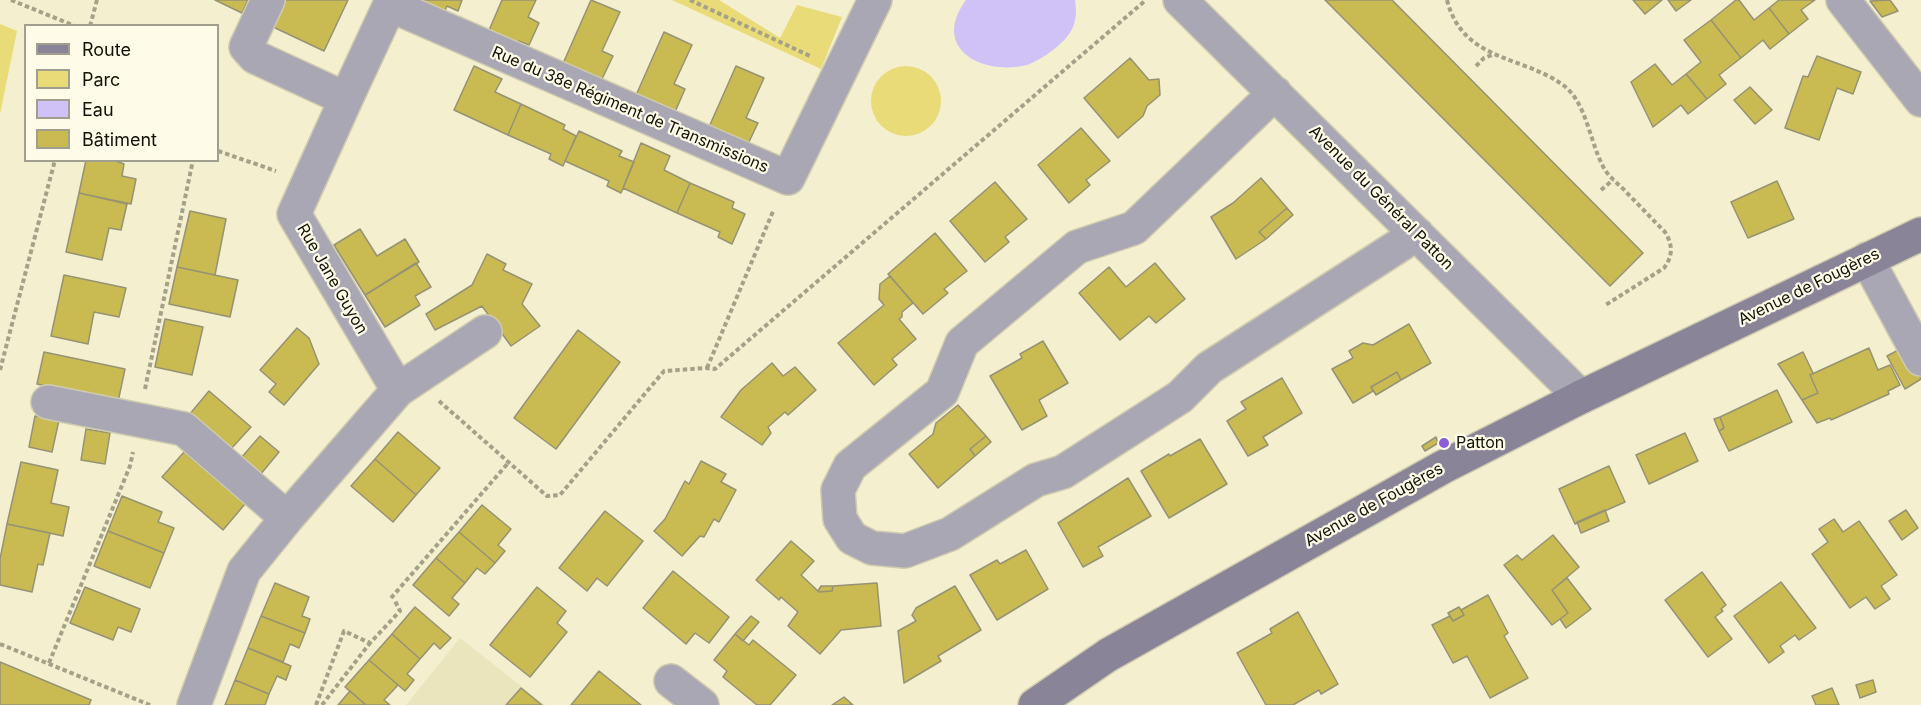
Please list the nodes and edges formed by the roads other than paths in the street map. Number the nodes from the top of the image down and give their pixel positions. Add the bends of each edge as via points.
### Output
1 (268, 0) edge
2 (875, 0) edge
3 (1180, 0) edge
4 (1843, 0) edge
5 (391, 3) edge
6 (1275, 93) junction
7 (346, 99) junction
8 (1921, 100) edge
9 (1417, 234) junction
10 (1921, 234) edge
11 (1867, 259) junction
12 (485, 332) dead end
13 (1921, 358) edge
14 (406, 384) junction
15 (1581, 397) junction
16 (48, 402) dead end
17 (287, 518) junction
18 (671, 681) dead end
19 (194, 705) edge
20 (702, 705) edge
21 (1035, 705) edge

1 - 7 street via 246,47 255,57
2 - 5 street, Rue du 38e Régiment de Transmissions via 788,178
3 - 6 street, Avenue du Général Patton
4 - 8 street
5 - 7 street, Rue du 38e Régiment de Transmissions
6 - 9 street, Avenue du Général Patton
6 - 9 street via 1134,228 1077,248 962,343 942,393 850,466 838,490 840,519 852,538 872,548 904,551 950,534 1036,480 1063,472 1180,397 1209,368
7 - 14 street, Rue Jane Guyon via 294,214
9 - 15 street, Avenue du Général Patton
10 - 11 main road, Avenue de Fougères
11 - 13 street
11 - 15 main road, Avenue de Fougères
12 - 14 street
14 - 17 street
15 - 21 main road, Avenue de Fougères via 1443,467 1107,655
16 - 17 street via 184,429
17 - 19 street via 244,571
18 - 20 street

